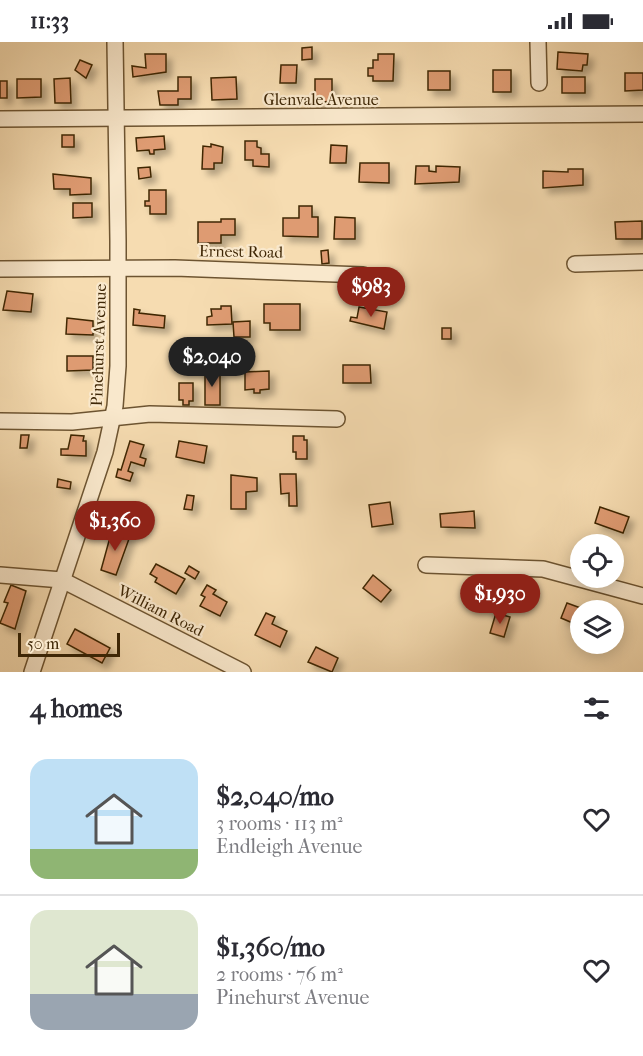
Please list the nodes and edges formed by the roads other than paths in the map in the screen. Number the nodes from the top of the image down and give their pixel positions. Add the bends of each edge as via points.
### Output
1 (115, 42) edge
2 (538, 42) edge
3 (539, 83) dead end
4 (643, 114) edge
5 (116, 118) junction
6 (0, 119) edge
7 (643, 262) edge
8 (575, 264) dead end
9 (118, 268) junction
10 (0, 269) edge
11 (363, 274) dead end
12 (113, 418) junction
13 (337, 419) dead end
14 (0, 421) edge
15 (426, 565) dead end
16 (0, 575) edge
17 (62, 580) junction
18 (643, 596) edge
19 (32, 672) edge
20 (243, 672) edge

1 - 5 street, Pinehurst Avenue
2 - 3 street
4 - 5 street, Glenvale Avenue
5 - 6 street, Glenvale Avenue
5 - 9 street, Pinehurst Avenue
7 - 8 street
9 - 10 street, Ernest Road
9 - 11 street, Ernest Road
9 - 12 street, Pinehurst Avenue
12 - 13 street via 150,414
12 - 14 street
12 - 17 street, Pinehurst Avenue
15 - 18 street via 543,569
16 - 17 street
17 - 19 street, Pinehurst Avenue
17 - 20 street, William Road

